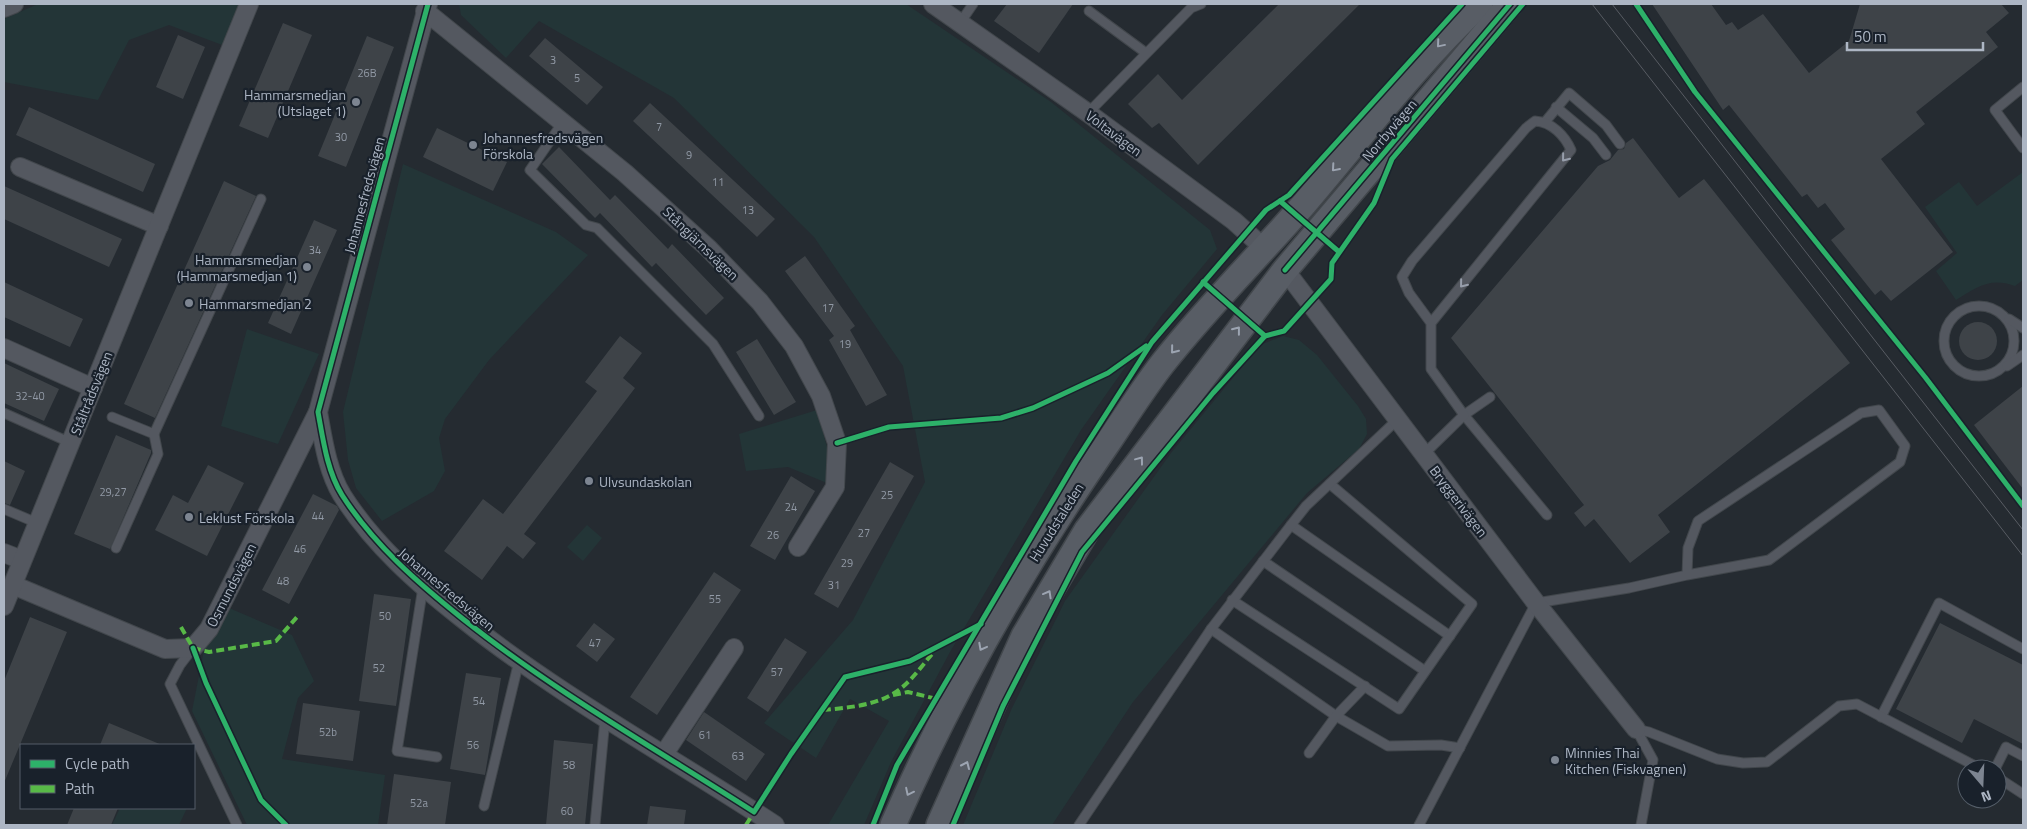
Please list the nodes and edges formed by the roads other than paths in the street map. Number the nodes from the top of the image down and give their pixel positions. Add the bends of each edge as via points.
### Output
1 (14, 4) edge
2 (249, 4) edge
3 (933, 4) edge
4 (973, 4) edge
5 (1201, 4) edge
6 (1510, 4) edge
7 (1474, 6) edge
8 (4, 8) edge
9 (426, 8) edge
10 (1088, 11) dead end
11 (960, 22) junction
12 (1146, 53) junction
13 (2023, 87) edge
14 (1556, 107) junction
15 (1088, 113) junction
16 (563, 122) junction
17 (1545, 122) junction
18 (1620, 144) dead end
19 (2023, 148) edge
20 (1606, 155) dead end
21 (20, 167) dead end
22 (261, 199) dead end
23 (159, 226) junction
24 (1264, 248) junction
25 (1285, 270) junction
26 (2007, 318) junction
27 (1431, 323) junction
28 (2023, 328) edge
29 (4, 348) edge
30 (2023, 355) edge
31 (2003, 368) junction
32 (93, 388) junction
33 (1490, 397) dead end
34 (318, 412) junction
35 (4, 414) edge
36 (1464, 415) junction
37 (759, 416) dead end
38 (112, 418) dead end
39 (1397, 420) junction
40 (154, 434) junction
41 (71, 443) junction
42 (1424, 455) junction
43 (1330, 484) junction
44 (4, 509) edge
45 (1547, 515) dead end
46 (37, 523) junction
47 (1291, 525) junction
48 (116, 548) dead end
49 (798, 548) dead end
50 (4, 553) edge
51 (22, 560) junction
52 (1263, 561) junction
53 (1687, 575) junction
54 (13, 585) junction
55 (422, 587) junction
56 (1232, 600) junction
57 (1536, 603) junction
58 (4, 606) edge
59 (1212, 629) junction
60 (1450, 636) junction
61 (194, 648) junction
62 (734, 648) dead end
63 (2023, 649) edge
64 (519, 661) junction
65 (1425, 671) junction
66 (1365, 686) junction
67 (1336, 716) junction
68 (1881, 717) junction
69 (605, 719) junction
70 (1636, 729) junction
71 (1460, 748) junction
72 (1309, 753) dead end
73 (664, 754) junction
74 (2023, 756) edge
75 (437, 757) dead end
76 (1962, 759) edge
77 (2000, 759) edge
78 (2007, 784) edge
79 (2023, 794) edge
80 (484, 806) dead end
81 (237, 825) edge
82 (595, 825) edge
83 (775, 825) edge
84 (893, 825) edge
85 (939, 825) edge
86 (1079, 825) edge
87 (1419, 825) edge
88 (1641, 825) edge

1 - 8 street
2 - 23 street, Ståltrådsvägen
3 - 11 street, Voltavägen
4 - 11 lane
5 - 12 lane via 1191,8
6 - 25 main road, Norrbyvägen
7 -> 24 main road, Norrbyvägen
9 - 16 street, Stångjärnsvägen
9 - 34 street, Johannesfredsvägen
10 - 12 lane
11 - 15 street, Voltavägen
12 - 15 lane
13 - 19 lane via 1995,110
14 - 17 lane
14 - 18 lane via 1569,92 1606,125
14 - 20 lane via 1593,138
15 - 24 street, Voltavägen
16 - 37 lane via 530,170 586,225 597,228 713,344
16 - 49 street, Stångjärnsvägen via 714,254 760,302 794,346 820,396 837,443 835,487
17 -> 27 lane via 1566,139 1571,150
17 - 27 lane via 1536,121 1526,128 1412,261 1402,278 1423,316
21 - 23 street
22 - 40 lane
23 - 32 street, Ståltrådsvägen
24 - 25 main road
24 -> 84 main road, Huvudstaleden via 1212,303 1161,366 1060,512 995,622
25 - 39 street, Bryggerivägen
85 -> 25 main road via 1024,636 1077,545
26 - 28 lane
26 - 31 lane via 2015,333 2014,352
26 - 31 lane via 1994,308 1977,305 1958,312 1948,323 1944,336 1946,355 1957,369 1975,377 1989,376
27 - 36 lane via 1432,370
29 - 32 street
30 - 31 lane
32 - 41 street, Ståltrådsvägen
33 - 36 lane
34 - 55 street, Johannesfredsvägen via 326,454 341,494 386,552
34 - 61 street, Osmundsvägen via 209,629
35 - 41 lane
36 - 42 lane
36 - 45 lane
38 - 40 lane
39 - 42 street, Bryggerivägen
39 - 43 lane
40 - 48 lane via 158,454
41 - 46 street, Ståltrådsvägen
42 - 57 street, Bryggerivägen
43 - 47 lane
43 - 60 lane via 1472,604
44 - 46 lane
46 - 51 street, Ståltrådsvägen
47 - 52 lane
47 - 60 lane
50 - 51 street
51 - 54 street, Ståltrådsvägen
52 - 56 lane
52 - 65 lane
53 - 53 lane via 1768,560 1900,462 1905,446 1879,410 1861,413 1698,521 1688,548
53 - 57 lane
54 - 58 street, Ståltrådsvägen
54 - 61 street via 165,649
55 - 64 street, Johannesfredsvägen
55 - 75 lane via 397,751
56 - 59 lane
56 - 66 lane
57 - 70 street, Bryggerivägen
57 - 71 lane
59 - 67 lane
59 - 86 lane
60 - 65 lane
61 - 81 lane, Osmundsvägen via 170,684
62 - 73 street
63 - 68 lane via 1938,603
64 - 69 street, Johannesfredsvägen
64 - 80 lane
65 - 66 lane via 1399,709
66 - 67 lane
67 - 71 lane via 1388,746
67 - 72 lane
68 - 70 lane via 1857,704 1838,706 1767,762 1717,759
68 - 76 lane
69 - 73 street, Johannesfredsvägen
69 - 82 lane
70 - 88 lane via 1652,760
71 - 87 lane
73 - 83 street, Johannesfredsvägen
74 - 77 lane via 2006,746
78 - 79 lane

